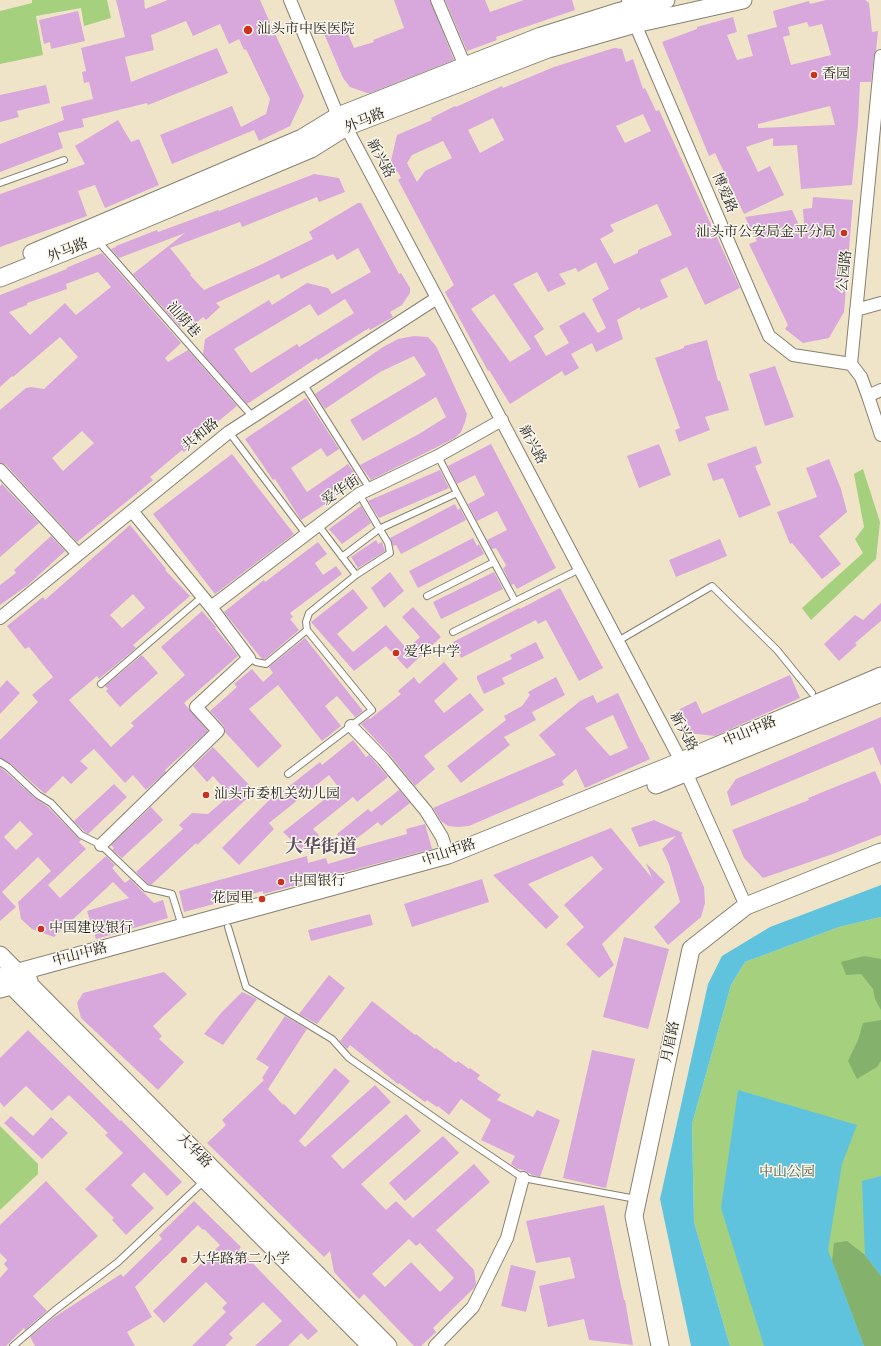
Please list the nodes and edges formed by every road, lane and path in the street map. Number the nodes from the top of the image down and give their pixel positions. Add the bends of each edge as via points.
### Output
1 (290, 0) edge
2 (437, 0) edge
3 (666, 0) edge
4 (742, 0) edge
5 (631, 11) edge
6 (881, 56) edge
7 (465, 66) junction
8 (342, 122) junction
9 (64, 160) dead end
10 (0, 183) edge
11 (97, 239) junction
12 (0, 266) edge
13 (0, 278) edge
14 (437, 298) junction
15 (881, 303) edge
16 (856, 310) junction
17 (851, 364) junction
18 (303, 384) junction
19 (881, 390) edge
20 (868, 396) junction
21 (252, 416) junction
22 (502, 420) junction
23 (229, 432) junction
24 (881, 435) edge
25 (438, 456) junction
26 (0, 470) edge
27 (370, 489) junction
28 (457, 493) junction
29 (359, 494) junction
30 (132, 511) junction
31 (318, 525) junction
32 (379, 529) junction
33 (306, 534) junction
34 (78, 554) junction
35 (342, 557) junction
36 (494, 562) junction
37 (580, 569) junction
38 (356, 575) junction
39 (427, 596) dead end
40 (202, 597) junction
41 (515, 601) junction
42 (211, 607) junction
43 (0, 618) edge
44 (307, 630) junction
45 (453, 632) dead end
46 (618, 641) junction
47 (249, 658) junction
48 (881, 676) edge
49 (101, 684) dead end
50 (812, 693) dead end
51 (881, 693) edge
52 (351, 726) junction
53 (0, 762) edge
54 (684, 767) junction
55 (288, 774) dead end
56 (101, 845) junction
57 (881, 852) edge
58 (448, 855) junction
59 (746, 906) junction
60 (183, 927) junction
61 (228, 927) junction
62 (0, 955) edge
63 (8, 980) edge
64 (523, 1178) junction
65 (205, 1180) junction
66 (638, 1199) junction
67 (13, 1346) edge
68 (371, 1346) edge
69 (388, 1346) edge
70 (435, 1346) edge
71 (660, 1346) edge

1 - 8 street, 新兴路
2 - 7 street
3 - 5 street, 外马路
4 - 5 street, 外马路
5 - 7 street, 外马路 via 541,36
5 - 8 street, 外马路 via 548,48
5 - 17 street, 博爱路 via 768,336 793,355
6 - 16 street, 公园路
7 - 8 street, 外马路
8 - 11 street, 外马路 via 311,149
8 - 12 street, 外马路
8 - 14 street, 新兴路
9 - 10 lane
11 - 13 street, 外马路
11 - 21 lane, 汕荫巷
14 - 18 street, 共和路
14 - 22 street, 新兴路
15 - 16 street
16 - 17 street, 公园路
17 - 20 street
18 - 21 street, 共和路
18 - 27 lane
19 - 20 street
20 - 24 street
21 - 23 street, 共和路
22 - 25 street, 爱华街
22 - 37 street, 新兴路
23 - 30 street, 共和路
23 - 33 lane
25 - 27 street, 爱华街
25 - 28 lane
26 - 34 street
27 - 29 street, 爱华街
28 - 32 lane
28 - 36 lane
29 - 31 street, 爱华街
29 - 32 lane
30 - 34 street, 共和路
30 - 40 street
31 - 33 street, 爱华街
31 - 35 lane
32 - 35 lane
32 - 38 lane via 388,543 390,553
33 - 42 street, 爱华街
34 - 43 street, 共和路
35 - 38 lane
36 - 39 lane
36 - 41 lane
37 - 41 lane
37 - 46 street, 新兴路
38 - 44 lane via 309,613
40 - 42 street
40 - 49 lane
41 - 45 lane
42 - 47 street
44 - 47 lane via 266,664
44 - 52 lane via 372,710
46 - 50 lane via 712,586 777,650
46 - 54 street, 新兴路
47 - 56 street via 196,707 218,731
48 - 54 street, 中山中路
51 - 54 street, 中山中路
52 - 55 lane
52 - 58 street via 383,759 426,811 442,837
53 - 56 lane via 51,803 81,835
54 - 58 street, 中山中路
54 - 59 street, 新兴路
54 - 61 street, 中山中路 via 451,866
56 - 60 lane via 146,888 172,894
57 - 59 street, 月眉路
58 - 60 street, 中山中路
59 - 66 street, 月眉路 via 691,949
60 - 63 street, 中山中路
61 - 63 street, 中山中路
61 - 64 lane via 246,987 332,1039 349,1058
62 - 63 street, 大华路
63 - 65 street, 大华路
63 - 69 street, 大华路
64 - 66 lane
64 - 70 street via 507,1238 473,1307
65 - 67 lane via 118,1262
65 - 68 street, 大华路
66 - 71 street, 月眉路 via 634,1216

